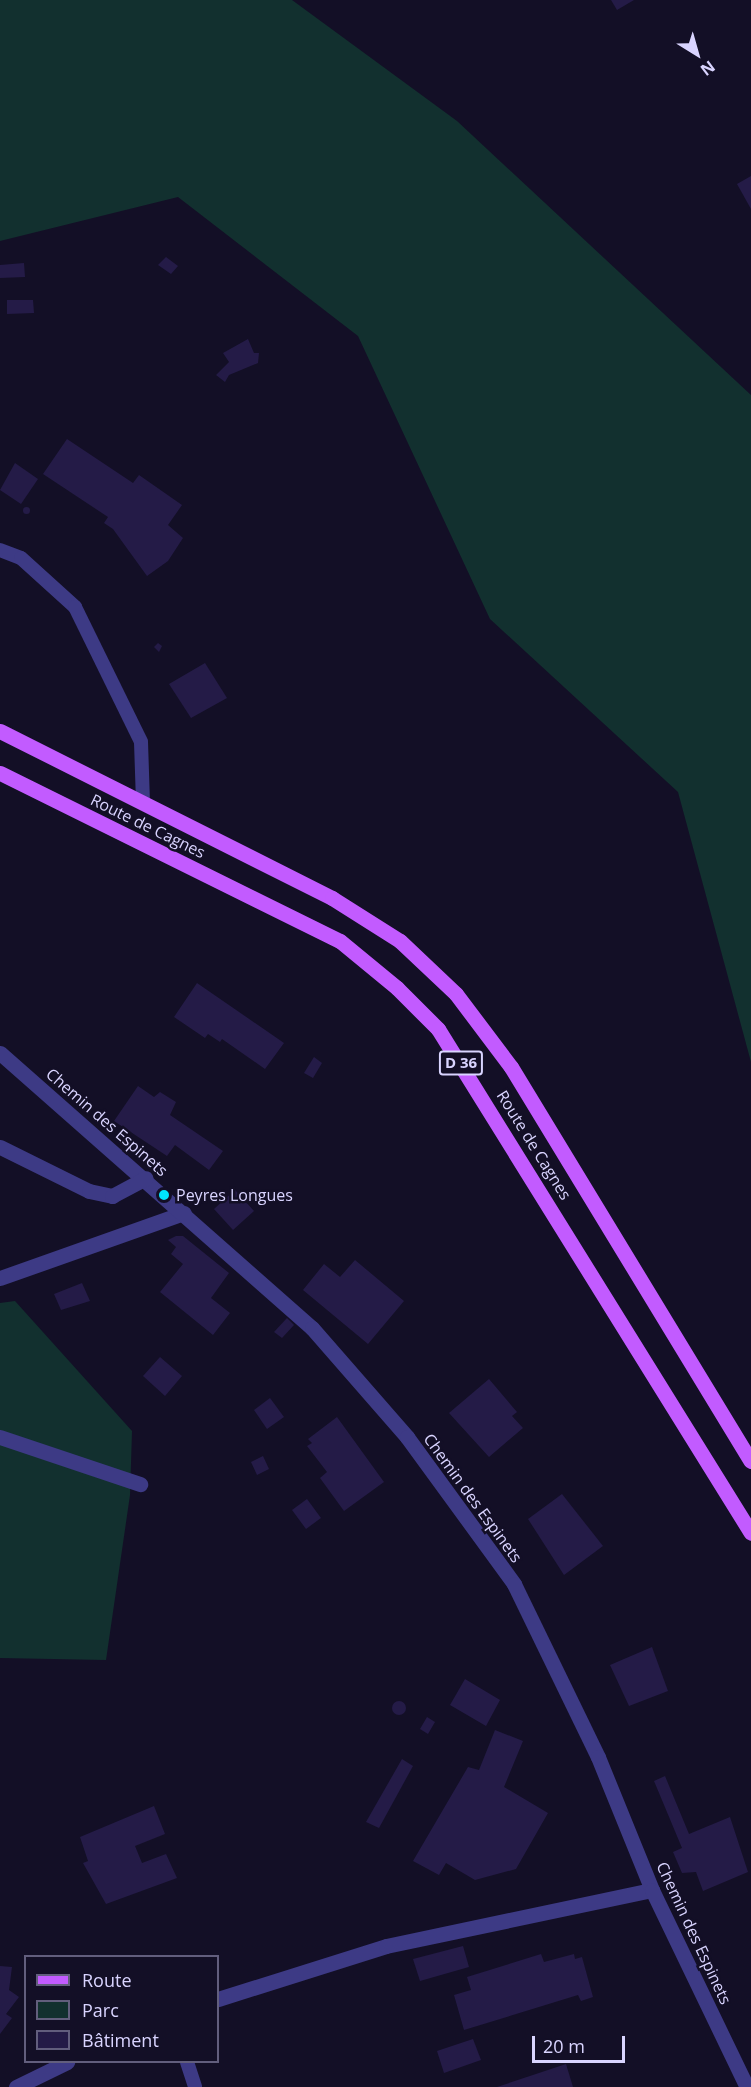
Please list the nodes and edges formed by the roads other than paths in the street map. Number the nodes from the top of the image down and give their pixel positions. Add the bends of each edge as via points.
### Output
1 (0, 550) edge
2 (0, 731) edge
3 (0, 773) edge
4 (143, 803) junction
5 (0, 1053) edge
6 (0, 1147) edge
7 (146, 1178) junction
8 (184, 1213) junction
9 (0, 1278) edge
10 (0, 1437) edge
11 (751, 1461) edge
12 (140, 1484) dead end
13 (751, 1533) edge
14 (652, 1890) junction
15 (219, 1999) edge
16 (63, 2063) edge
17 (188, 2063) edge
18 (16, 2087) edge
19 (195, 2087) edge
20 (747, 2087) edge

1 - 4 lane via 21,558 75,607 141,742
2 - 4 main road, Route de Cagnes / D 36
3 - 13 main road, Route de Cagnes / D 36 via 340,941 430,1021 477,1087
4 - 11 main road, Route de Cagnes / D 36 via 332,898 400,941 456,994 511,1067
5 - 7 street, Chemin des Espinets
6 - 7 street via 89,1191 112,1196
7 - 8 street, Chemin des Espinets
8 - 9 street
8 - 14 street, Chemin des Espinets via 312,1328 407,1437 514,1584 598,1757
10 - 12 street
14 - 15 street via 386,1946
14 - 20 street, Chemin des Espinets
16 - 18 street
17 - 19 lane

